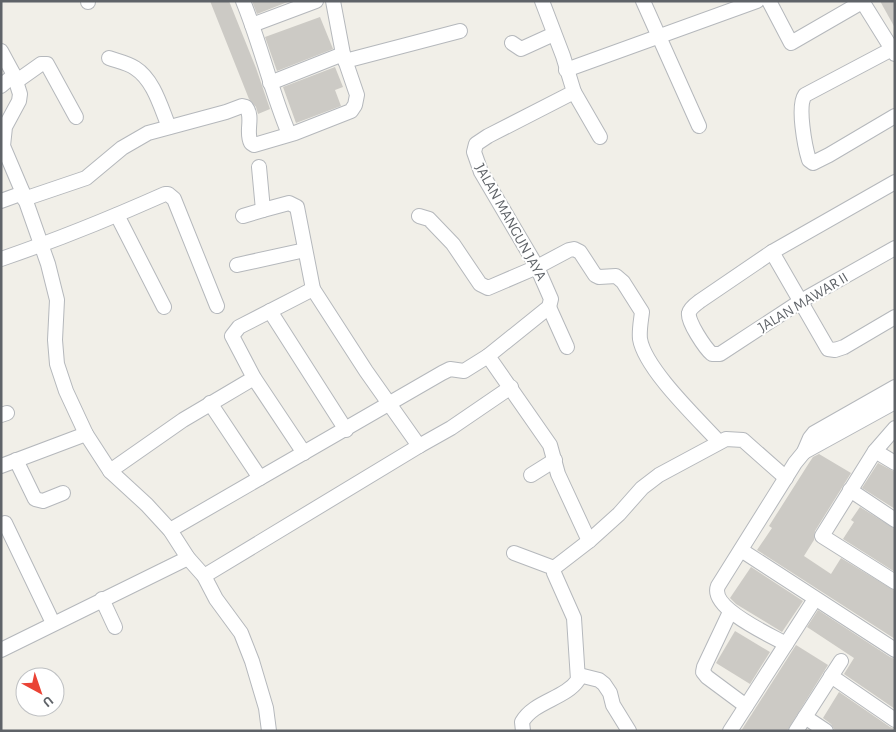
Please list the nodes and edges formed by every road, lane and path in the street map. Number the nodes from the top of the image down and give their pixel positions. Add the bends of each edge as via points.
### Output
1 (243, 1) edge
2 (316, 1) edge
3 (333, 1) edge
4 (643, 1) edge
5 (757, 1) edge
6 (769, 1) edge
7 (545, 2) edge
8 (862, 2) edge
9 (252, 25) junction
10 (460, 31) dead end
11 (554, 34) junction
12 (658, 36) junction
13 (512, 43) dead end
14 (1, 50) edge
15 (893, 52) edge
16 (109, 58) dead end
17 (344, 58) junction
18 (566, 70) junction
19 (15, 78) junction
20 (270, 83) junction
21 (1, 86) edge
22 (574, 92) junction
23 (895, 116) edge
24 (76, 117) dead end
25 (699, 126) dead end
26 (169, 127) junction
27 (289, 134) junction
28 (600, 138) dead end
29 (2, 146) edge
30 (259, 167) dead end
31 (895, 182) edge
32 (23, 196) junction
33 (1, 200) edge
34 (263, 210) junction
35 (117, 215) junction
36 (243, 216) dead end
37 (419, 216) dead end
38 (41, 245) junction
39 (895, 248) edge
40 (305, 250) junction
41 (772, 252) junction
42 (1, 259) edge
43 (237, 265) dead end
44 (537, 267) junction
45 (314, 289) junction
46 (801, 301) junction
47 (217, 306) dead end
48 (164, 307) dead end
49 (549, 307) junction
50 (270, 311) junction
51 (895, 317) edge
52 (567, 347) dead end
53 (488, 356) junction
54 (254, 378) junction
55 (511, 387) junction
56 (895, 387) edge
57 (210, 403) junction
58 (390, 405) junction
59 (890, 405) edge
60 (895, 419) edge
61 (895, 428) edge
62 (346, 430) junction
63 (86, 434) junction
64 (719, 442) junction
65 (419, 446) junction
66 (875, 450) junction
67 (804, 452) junction
68 (304, 453) junction
69 (16, 460) junction
70 (555, 460) junction
71 (895, 463) edge
72 (1, 466) edge
73 (110, 471) junction
74 (531, 476) dead end
75 (260, 478) junction
76 (786, 478) junction
77 (850, 490) junction
78 (63, 493) dead end
79 (895, 520) edge
80 (5, 522) dead end
81 (170, 530) junction
82 (589, 541) junction
83 (741, 550) junction
84 (514, 553) dead end
85 (188, 558) junction
86 (554, 568) junction
87 (204, 576) junction
88 (895, 582) edge
89 (102, 599) junction
90 (815, 599) junction
91 (730, 612) junction
92 (54, 623) junction
93 (115, 627) dead end
94 (786, 644) junction
95 (1, 650) edge
96 (895, 650) edge
97 (841, 661) dead end
98 (579, 675) junction
99 (831, 676) junction
100 (746, 706) junction
101 (805, 718) junction
102 (895, 720) edge
103 (269, 731) edge
104 (523, 731) edge
105 (629, 731) edge
106 (730, 731) edge
107 (796, 731) edge
108 (826, 731) edge

1 - 9 street
2 - 9 street
3 - 17 street
4 - 12 street
5 - 12 street
6 - 8 street via 791,43
7 - 11 street
8 - 15 street
9 - 20 street
10 - 17 street
11 - 13 street via 521,50
11 - 18 street
12 - 18 street
12 - 25 street
14 - 19 street
15 - 23 street via 805,96 801,112 809,162 829,155
16 - 26 street via 133,66 142,74 151,86
17 - 20 street
17 - 27 street via 357,99 351,110
18 - 22 street
19 - 21 street
19 - 24 street via 47,64
19 - 29 street via 20,94 5,127
20 - 27 street
22 - 28 street
22 - 44 street, JALAN MANGUN JAYA via 476,144 474,152 481,172
26 - 27 street via 244,106 249,110 248,135 254,145
26 - 32 street via 148,133 122,148 86,178
29 - 32 street
30 - 34 street
31 - 41 street
32 - 33 street
32 - 38 street
34 - 36 street
34 - 40 street via 289,203 297,207
35 - 38 street
35 - 47 street via 165,194 172,197
35 - 48 street
37 - 44 street via 429,219 453,244 480,284 488,288
38 - 42 street
38 - 63 street via 57,300 57,364
39 - 46 street, JALAN MAWAR II
40 - 43 street
40 - 45 street
41 - 46 street
41 - 46 street, JALAN MAWAR II via 690,310 690,320 706,348 712,354 720,354
44 - 49 street, JALAN MANGUN JAYA via 551,299
44 - 64 street via 576,249 595,275 613,275 623,282 642,312 640,340 650,361 664,383
45 - 50 street
45 - 58 street
46 - 51 street via 831,350 844,347
49 - 52 street, JALAN MANGUN JAYA
49 - 53 street
50 - 54 street via 239,327 232,336
50 - 62 street
53 - 55 street
53 - 58 street via 464,371 450,369
54 - 57 street
54 - 68 street
55 - 65 street
55 - 70 street via 546,438
56 - 67 street via 814,433
57 - 73 street
57 - 75 street
58 - 62 street
58 - 65 street
59 - 60 street
59 - 67 street
61 - 66 street
62 - 68 street
63 - 69 street
63 - 73 street
64 - 76 street via 726,438 743,440
64 - 82 street via 659,475
65 - 87 street
66 - 71 street
66 - 77 street
67 - 76 street
68 - 75 street
69 - 72 street
69 - 78 street via 32,497 43,500
70 - 74 street
70 - 82 street via 558,474
73 - 81 street
75 - 81 street
76 - 83 street
77 - 79 street
77 - 88 street via 822,537
80 - 92 street
81 - 85 street
82 - 86 street
83 - 90 street
83 - 91 street via 716,592
84 - 86 street
85 - 87 street
85 - 89 street
86 - 98 street via 574,618
87 - 103 street via 241,633 266,708
89 - 92 street
89 - 93 street
90 - 94 street
90 - 96 street
91 - 94 street
91 - 100 street via 703,672
92 - 95 street
94 - 100 street
97 - 99 street
98 - 104 street via 569,689 525,717
98 - 105 street via 604,684
99 - 101 street
99 - 102 street
100 - 106 street
101 - 107 street
101 - 108 street

